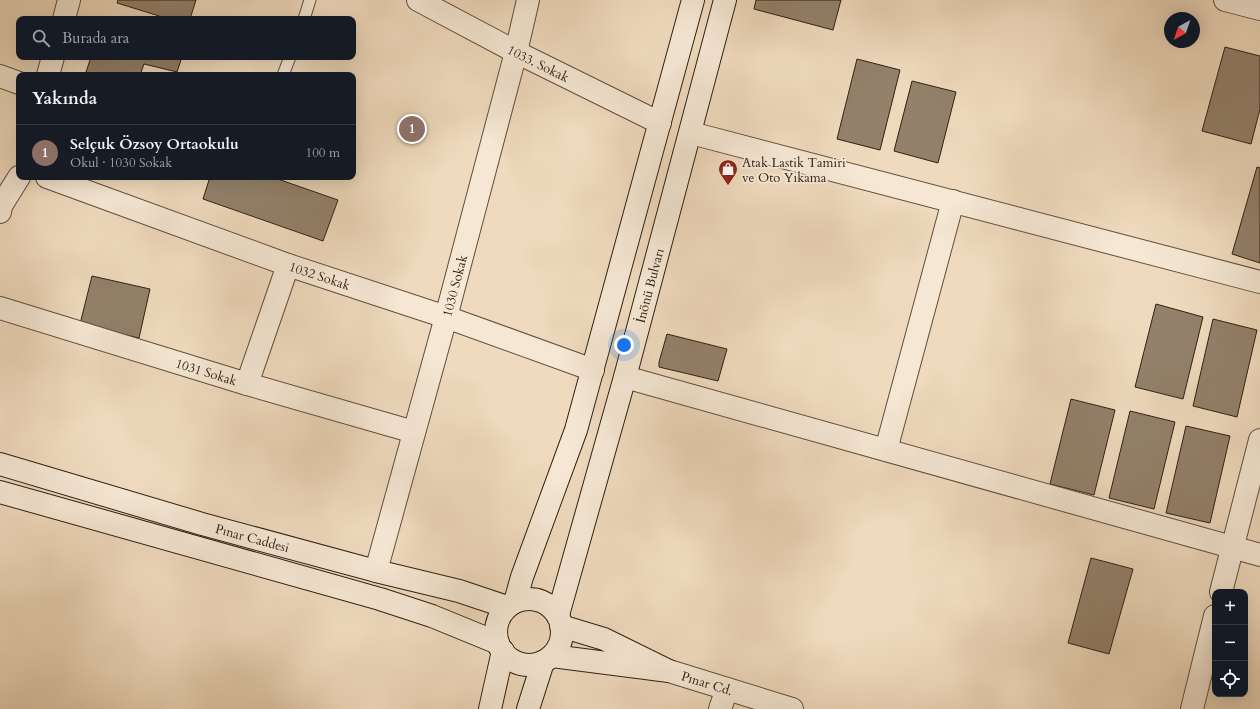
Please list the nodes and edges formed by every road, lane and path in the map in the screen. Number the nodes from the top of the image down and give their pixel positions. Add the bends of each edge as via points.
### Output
1 (69, 0) edge
2 (310, 0) edge
3 (418, 0) edge
4 (528, 0) edge
5 (693, 0) edge
6 (725, 0) edge
7 (1224, 0) edge
8 (1260, 9) edge
9 (65, 16) edge
10 (305, 16) edge
11 (516, 52) junction
12 (52, 60) edge
13 (289, 60) edge
14 (49, 72) edge
15 (284, 72) edge
16 (0, 76) edge
17 (16, 81) edge
18 (660, 123) junction
19 (691, 133) junction
20 (17, 180) edge
21 (55, 180) edge
22 (953, 201) junction
23 (0, 207) edge
24 (288, 265) junction
25 (1260, 282) edge
26 (0, 308) edge
27 (446, 317) junction
28 (593, 370) junction
29 (625, 377) junction
30 (247, 384) junction
31 (414, 432) junction
32 (1260, 440) edge
33 (886, 450) junction
34 (0, 464) edge
35 (0, 492) edge
36 (1232, 547) junction
37 (1260, 555) edge
38 (376, 571) junction
39 (1222, 589) edge
40 (511, 605) junction
41 (560, 621) junction
42 (1213, 625) edge
43 (500, 647) junction
44 (547, 659) junction
45 (669, 671) junction
46 (724, 699) edge
47 (490, 709) edge
48 (528, 709) edge
49 (792, 709) edge
50 (1192, 709) edge

1 - 9 street
2 - 10 lane
3 - 11 street, 1033. Sokak
4 - 11 street, 1030 Sokak
5 - 18 street
6 - 19 street, İnönü Bulvarı
7 - 8 street
11 - 18 street, 1033. Sokak
11 - 27 street, 1030 Sokak
12 - 14 street
13 - 15 lane
16 - 17 street
18 - 19 street, 1033. Sokak
18 - 28 street
19 - 22 street, 1033. Sokak
19 - 29 street, İnönü Bulvarı
20 - 23 street
21 - 24 street, 1032 Sokak
22 - 25 street, 1033. Sokak
22 - 33 street
24 - 27 street, 1032 Sokak
24 - 30 street
26 - 30 street, 1031 Sokak
27 - 28 street, 1032 Sokak
27 - 31 street, 1030 Sokak
28 - 40 street via 576,430
29 - 33 street
29 - 41 street, İnönü Bulvarı
30 - 31 street, 1031 Sokak
31 - 38 street, 1030 Sokak
32 - 36 street
33 - 36 street
34 - 38 street, Pınar Caddesi via 202,524
35 - 43 street, Pınar Caddesi via 380,599 432,616
36 - 37 street
36 - 39 street
38 - 40 street, Pınar Caddesi
40 - 41 street via 524,599 544,602 552,608
40 - 43 street via 501,615 497,624 496,634
41 - 44 street via 562,637 558,647
41 - 45 street
42 - 50 street
43 - 44 street via 511,659 521,664 532,664
43 - 47 street
44 - 45 street
44 - 48 street
45 - 46 street, Pınar Cd.
46 - 49 street, Pınar Cd.

